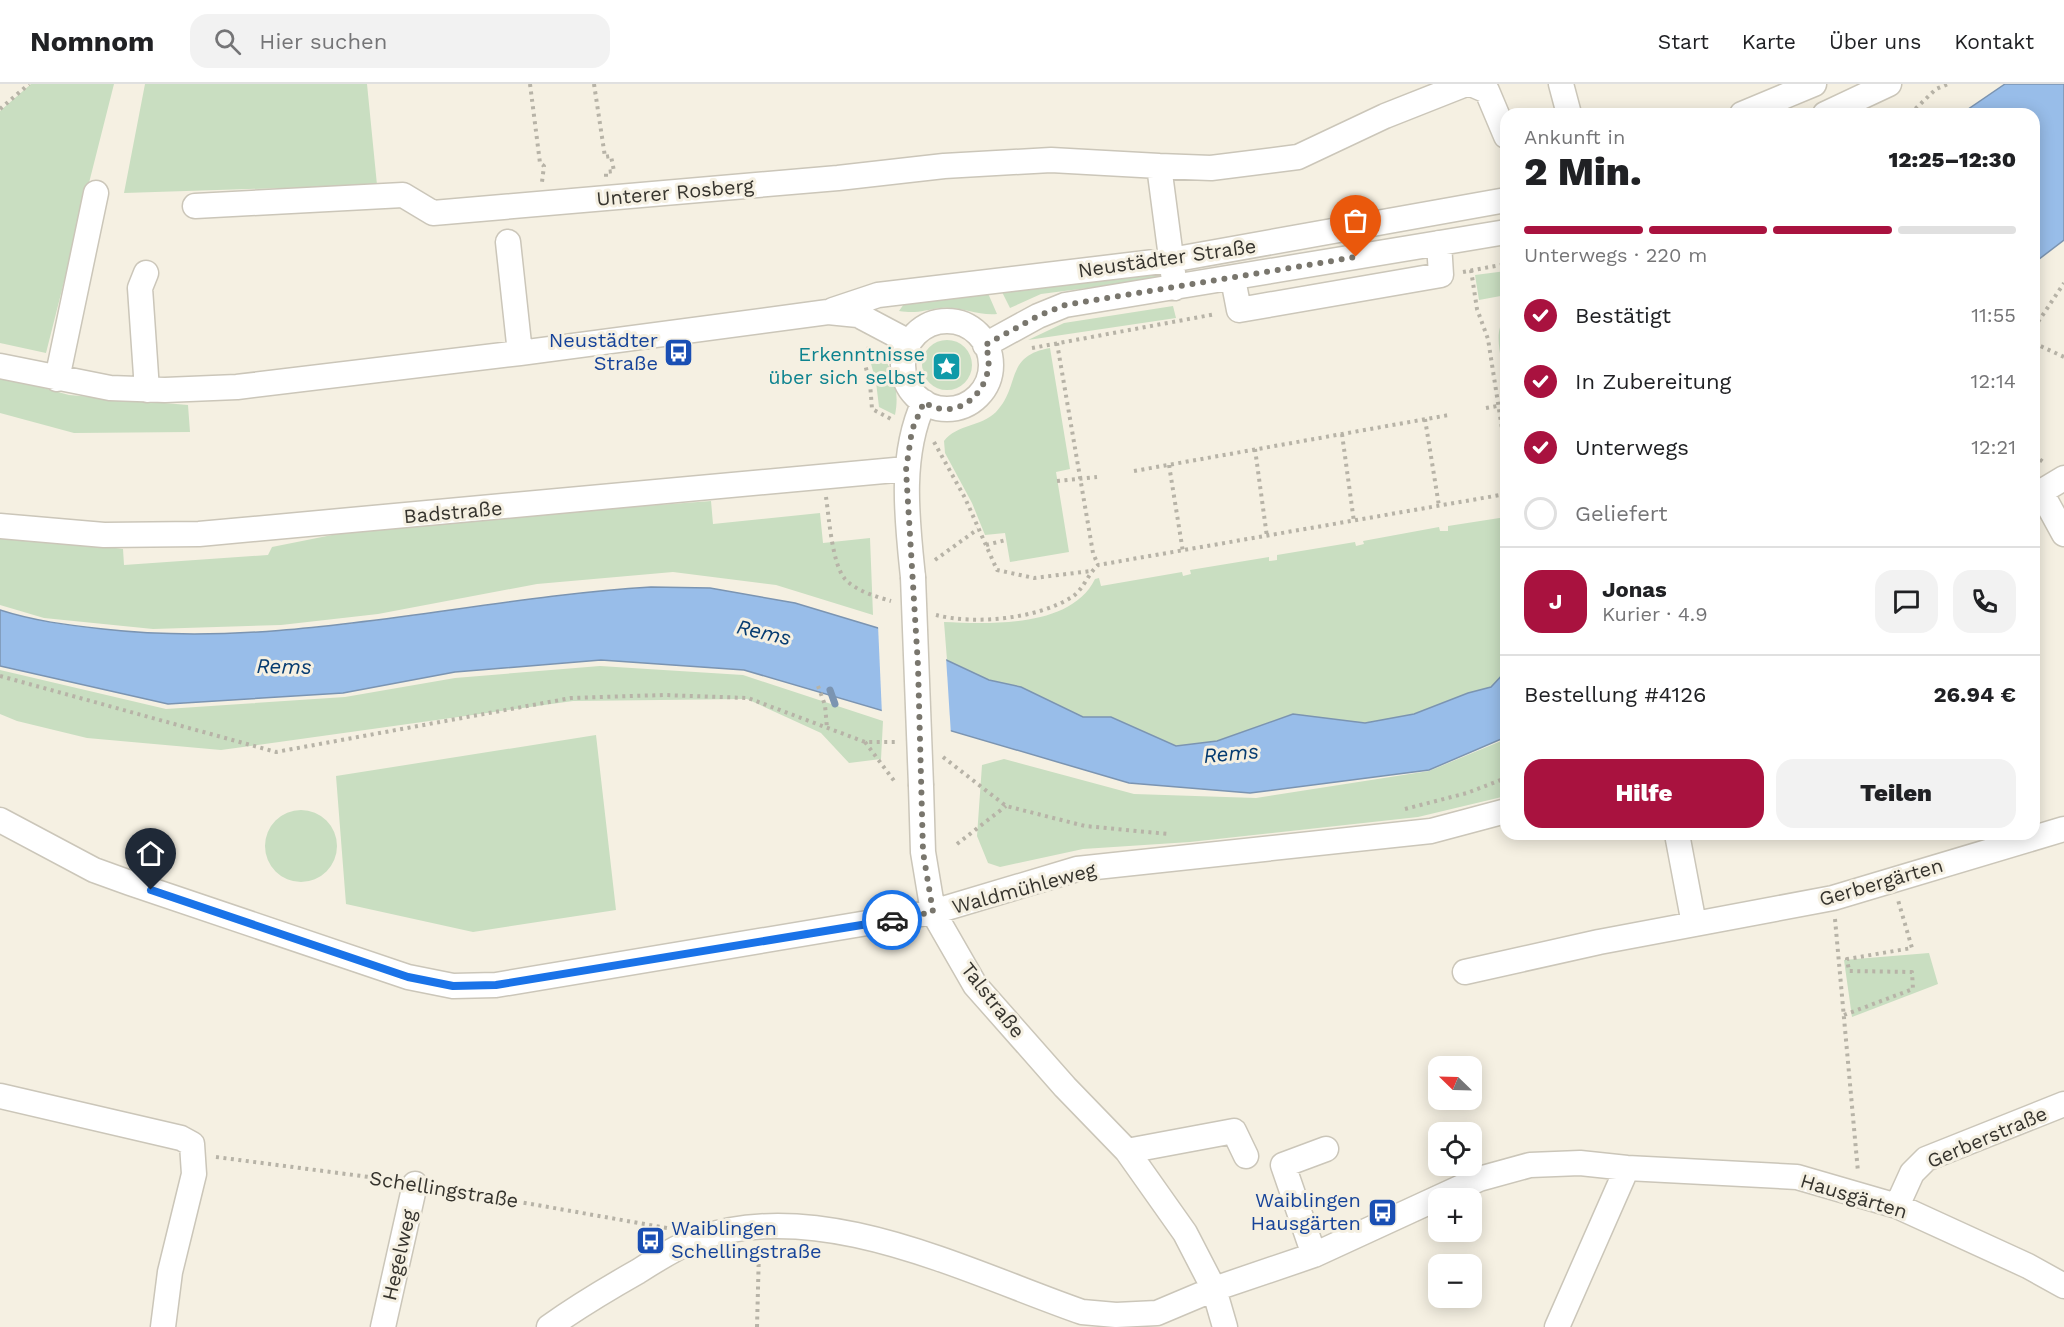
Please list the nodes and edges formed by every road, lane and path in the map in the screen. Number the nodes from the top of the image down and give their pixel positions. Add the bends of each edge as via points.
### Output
1 (29, 84) edge
2 (530, 84) edge
3 (594, 84) edge
4 (1466, 84) edge
5 (1471, 84) edge
6 (1561, 84) edge
7 (1814, 84) edge
8 (1948, 84) edge
9 (1874, 87) edge
10 (1567, 108) edge
11 (1756, 108) edge
12 (1836, 108) edge
13 (1916, 108) edge
14 (0, 109) edge
15 (1500, 121) edge
16 (1159, 166) junction
17 (606, 174) dead end
18 (542, 184) dead end
19 (96, 193) dead end
20 (1500, 201) edge
21 (195, 206) dead end
22 (1500, 233) edge
23 (508, 242) dead end
24 (1439, 243) junction
25 (1171, 260) junction
26 (1500, 265) edge
27 (1471, 270) junction
28 (146, 273) dead end
29 (1441, 276) junction
30 (1233, 279) junction
31 (2064, 283) edge
32 (1175, 288) junction
33 (1239, 310) junction
34 (828, 312) junction
35 (2040, 319) edge
36 (882, 326) junction
37 (909, 342) junction
38 (1057, 343) junction
39 (985, 345) junction
40 (2040, 346) edge
41 (1025, 351) dead end
42 (520, 353) junction
43 (2064, 357) edge
44 (0, 366) edge
45 (57, 379) junction
46 (147, 390) junction
47 (924, 402) junction
48 (1497, 406) junction
49 (1486, 408) dead end
50 (1449, 415) dead end
51 (1425, 419) junction
52 (1500, 422) edge
53 (912, 430) junction
54 (1342, 434) junction
55 (1256, 449) junction
56 (1169, 465) junction
57 (906, 470) junction
58 (1134, 471) dead end
59 (1097, 477) dead end
60 (1080, 478) junction
61 (2064, 478) edge
62 (1057, 482) dead end
63 (2040, 492) edge
64 (1500, 495) edge
65 (2040, 498) edge
66 (1439, 506) junction
67 (1354, 522) junction
68 (0, 526) edge
69 (978, 529) junction
70 (2064, 534) edge
71 (1267, 537) junction
72 (1006, 540) dead end
73 (986, 545) junction
74 (1184, 552) junction
75 (1098, 565) junction
76 (912, 574) junction
77 (0, 676) edge
78 (818, 686) dead end
79 (827, 728) junction
80 (865, 742) junction
81 (905, 743) dead end
82 (934, 752) dead end
83 (1500, 780) edge
84 (895, 782) dead end
85 (1006, 806) junction
86 (1400, 810) dead end
87 (1500, 813) edge
88 (0, 820) edge
89 (2064, 829) edge
90 (1170, 834) dead end
91 (2040, 836) edge
92 (1678, 840) edge
93 (2026, 840) edge
94 (957, 844) dead end
95 (1893, 879) junction
96 (933, 912) junction
97 (1694, 924) junction
98 (1837, 946) dead end
99 (1848, 965) junction
100 (1839, 967) junction
101 (1465, 972) dead end
102 (1844, 1015) junction
103 (0, 1096) edge
104 (2064, 1104) edge
105 (1326, 1149) dead end
106 (1127, 1151) junction
107 (1246, 1156) dead end
108 (1627, 1168) junction
109 (194, 1174) junction
110 (416, 1184) junction
111 (1860, 1196) junction
112 (1897, 1206) junction
113 (759, 1225) junction
114 (697, 1239) junction
115 (1314, 1255) junction
116 (2064, 1286) edge
117 (1214, 1289) junction
118 (162, 1327) edge
119 (383, 1327) edge
120 (549, 1327) edge
121 (758, 1327) edge
122 (1225, 1327) edge
123 (1557, 1327) edge

1 - 14 path
2 - 18 path via 540,163 544,166
3 - 17 path via 605,157 611,156 614,171
4 - 16 street, Unterer Rosberg via 1298,156 1211,168
5 - 15 street via 1487,91
6 - 10 street
7 - 11 street
8 - 13 path via 1936,89
9 - 12 street
16 - 21 street, Unterer Rosberg via 1051,160 944,166 433,213 403,195
16 - 25 street
19 - 45 street
20 - 25 street, Neustädter Straße
22 - 24 street, Neustädter Straße
23 - 42 street
24 - 29 street
24 - 30 street, Neustädter Straße
25 - 32 street
25 - 34 street, Neustädter Straße via 901,291
26 - 27 path
27 - 29 path
27 - 48 path via 1477,309 1488,339
28 - 46 street via 140,288
29 - 33 street
30 - 32 street, Neustädter Straße
30 - 33 street, Neustädter Straße
31 - 35 path
32 - 39 street, Neustädter Straße via 1065,305
33 - 38 path
34 - 36 street, Neustädter Straße via 858,315
34 - 42 street, Neustädter Straße
36 - 37 street, Neustädter Straße
36 - 53 path via 863,357 873,409
37 - 39 street via 931,323 945,321 960,322
37 - 47 street via 903,356 903,371 908,384
38 - 41 path
38 - 60 path
39 - 47 street via 990,369 979,394 955,408
40 - 43 path
42 - 46 street, Neustädter Straße via 237,387
44 - 45 street, Neustädter Straße
45 - 46 street, Neustädter Straße
47 - 53 street, Talstraße
48 - 49 path
48 - 52 path
50 - 51 path
51 - 54 path
51 - 66 path
53 - 57 street, Talstraße
53 - 69 path via 937,443
54 - 55 path
54 - 67 path
55 - 56 path
55 - 71 path
56 - 58 path
56 - 74 path
57 - 68 street, Badstraße via 199,534 104,535
57 - 76 street, Talstraße
59 - 60 path
60 - 62 path
60 - 75 path
61 - 63 street
64 - 66 path
65 - 70 street
66 - 67 path
67 - 71 path
69 - 73 path
69 - 76 path
71 - 74 path
72 - 73 path
73 - 75 path via 997,570 1034,578 1092,571
74 - 75 path
76 - 96 street, Talstraße, bridge via 923,852
77 - 79 path via 276,752 571,698 748,698
78 - 79 path
79 - 80 path
80 - 81 path
80 - 84 path
82 - 85 path
83 - 86 path
85 - 90 path via 1085,826
85 - 94 path
87 - 96 street, Waldmühleweg via 1431,831 1077,869
88 - 96 street, Waldmühleweg via 94,870 129,883 408,977 453,986 496,985
89 - 91 street, Gerbergärten
92 - 97 street
93 - 95 street, Gerbergärten
95 - 97 street, Gerbergärten via 1833,898
95 - 99 path via 1912,948 1847,959
96 - 106 street, Talstraße via 975,985
97 - 101 street, Gerbergärten
98 - 100 path
99 - 100 path
99 - 102 path via 1849,971 1912,972 1913,989
100 - 102 path
102 - 111 path
103 - 109 street via 181,1138 192,1144
104 - 112 street, Gerberstraße via 1926,1159 1912,1173
105 - 115 street via 1283,1165
106 - 107 street via 1234,1131
106 - 117 street, Talstraße via 1185,1233
108 - 111 street, Hausgärten via 1797,1178
108 - 115 street, Hausgärten via 1580,1163 1530,1165 1501,1172
108 - 123 street
109 - 110 path, Schellingstraße via 218,1156
109 - 118 street via 170,1272
110 - 114 path, Schellingstraße via 663,1226
110 - 119 street, Hegelweg
111 - 112 street, Hausgärten
112 - 116 street, Hausgärten
113 - 114 street, Hausgärten
113 - 117 street, Hausgärten via 801,1227 880,1240 1082,1311 1116,1315 1157,1313
113 - 121 path
114 - 120 street, Hausgärten
115 - 117 street, Hausgärten
117 - 122 street, Talstraße

